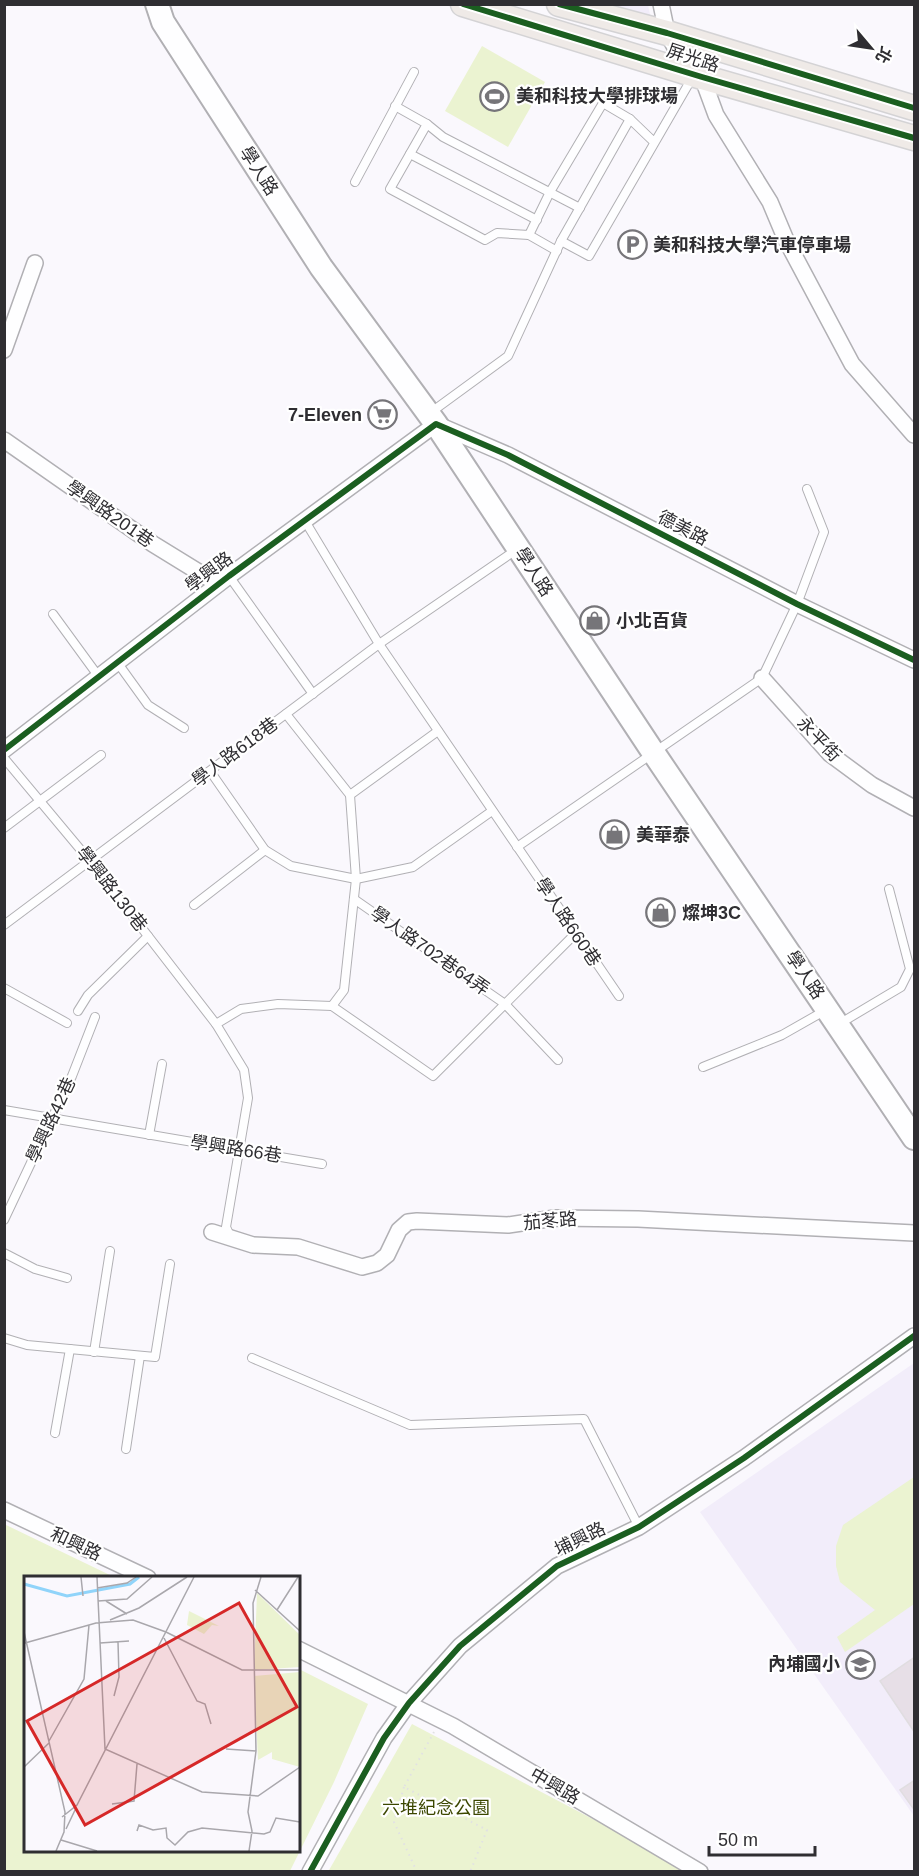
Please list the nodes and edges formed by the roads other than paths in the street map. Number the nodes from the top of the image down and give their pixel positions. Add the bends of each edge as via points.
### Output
1 (148, 4) edge
2 (463, 4) edge
3 (559, 4) edge
4 (661, 4) edge
5 (160, 10) edge
6 (667, 33) junction
7 (414, 72) dead end
8 (695, 74) junction
9 (395, 106) junction
10 (915, 108) edge
11 (630, 120) junction
12 (427, 123) junction
13 (915, 138) edge
14 (654, 142) junction
15 (410, 154) junction
16 (355, 182) dead end
17 (550, 192) junction
18 (580, 208) junction
19 (537, 220) junction
20 (529, 235) junction
21 (561, 241) junction
22 (557, 251) junction
23 (35, 263) dead end
24 (4, 350) edge
25 (433, 419) junction
26 (915, 435) edge
27 (4, 440) edge
28 (807, 489) dead end
29 (305, 520) junction
30 (519, 549) junction
31 (223, 580) junction
32 (797, 604) junction
33 (53, 614) dead end
34 (379, 644) junction
35 (915, 660) edge
36 (117, 662) junction
37 (99, 677) junction
38 (762, 678) junction
39 (313, 694) junction
40 (286, 714) junction
41 (184, 728) dead end
42 (438, 731) junction
43 (4, 750) edge
44 (653, 752) junction
45 (101, 755) dead end
46 (4, 758) edge
47 (210, 771) junction
48 (350, 795) junction
49 (40, 801) junction
50 (915, 808) edge
51 (492, 811) junction
52 (4, 828) edge
53 (517, 847) junction
54 (265, 850) junction
55 (90, 861) junction
56 (356, 879) junction
57 (889, 889) dead end
58 (354, 899) junction
59 (194, 905) dead end
60 (4, 925) edge
61 (576, 933) junction
62 (148, 936) junction
63 (4, 988) edge
64 (619, 996) dead end
65 (506, 1004) junction
66 (332, 1006) junction
67 (78, 1011) dead end
68 (833, 1016) junction
69 (95, 1017) dead end
70 (67, 1023) dead end
71 (216, 1024) junction
72 (558, 1060) dead end
73 (162, 1064) dead end
74 (703, 1067) dead end
75 (4, 1110) edge
76 (51, 1119) junction
77 (149, 1135) junction
78 (915, 1138) edge
79 (239, 1150) junction
80 (322, 1164) dead end
81 (4, 1221) edge
82 (212, 1233) dead end
83 (915, 1233) edge
84 (231, 1238) junction
85 (110, 1251) dead end
86 (4, 1253) edge
87 (170, 1264) dead end
88 (67, 1278) dead end
89 (915, 1336) edge
90 (4, 1338) edge
91 (70, 1349) junction
92 (94, 1352) junction
93 (141, 1356) junction
94 (252, 1358) dead end
95 (56, 1433) dead end
96 (126, 1449) dead end
97 (4, 1510) edge
98 (639, 1527) junction
99 (144, 1576) edge
100 (300, 1650) edge
101 (409, 1703) junction
102 (310, 1872) edge
103 (700, 1872) edge

1 - 5 main road, 學人路
2 - 8 main road, 屏光路
3 - 6 main road, 屏光路
4 - 6 street
5 - 25 main road, 學人路 via 321,267
6 - 8 street
6 - 10 main road, 屏光路
7 - 9 lane
8 - 13 main road, 屏光路
8 - 14 lane
8 - 26 street via 770,202 852,364
9 - 12 lane
9 - 16 lane
11 - 14 lane
11 - 17 lane via 603,104
11 - 18 lane
12 - 15 lane
12 - 17 lane via 443,137
14 - 21 lane via 589,256
15 - 19 lane
15 - 20 lane via 390,189 485,240 497,233
17 - 18 lane
17 - 19 lane
18 - 21 lane
19 - 20 lane
20 - 22 lane
21 - 22 lane
22 - 25 lane via 508,356
23 - 24 street
25 - 29 street, 學興路
25 - 30 main road, 學人路
25 - 32 street, 德美路
27 - 31 street, 學興路201巷 via 153,544
28 - 32 lane via 824,532
29 - 31 street, 學興路
29 - 34 lane
30 - 34 lane, 學人路618巷
30 - 44 main road, 學人路
31 - 36 street, 學興路
31 - 39 lane
32 - 35 street, 德美路
32 - 38 lane
33 - 37 lane
34 - 39 lane, 學人路618巷
34 - 42 lane, 學人路660巷
36 - 37 street, 學興路
36 - 41 lane via 148,705
37 - 43 street, 學興路
38 - 44 lane
38 - 50 street, 永平街 via 830,754 872,785
39 - 40 lane, 學人路618巷
40 - 47 lane, 學人路618巷
40 - 48 lane
42 - 48 lane
42 - 51 lane, 學人路660巷
44 - 53 lane
44 - 68 main road, 學人路
45 - 49 lane
46 - 49 lane, 學興路130巷
47 - 54 lane
47 - 55 lane, 學人路618巷
48 - 56 lane
49 - 52 lane
49 - 55 lane, 學興路130巷
51 - 53 lane, 學人路660巷
51 - 56 lane via 413,867
53 - 61 lane, 學人路660巷
54 - 56 lane via 291,866
54 - 59 lane
55 - 60 lane, 學人路618巷
55 - 62 lane, 學興路130巷
56 - 58 lane
57 - 68 lane via 910,969 901,987
58 - 65 lane, 學人路702巷64弄
58 - 66 lane via 344,990
61 - 64 lane, 學人路660巷
61 - 65 lane
62 - 67 lane via 88,995
62 - 71 lane, 學興路130巷
63 - 70 lane
65 - 66 lane via 433,1076
65 - 72 lane, 學人路702巷64弄
66 - 71 lane via 278,1004 241,1009
68 - 74 lane
68 - 78 main road, 學人路
69 - 76 lane, 學興路42巷
71 - 79 lane, 學興路130巷 via 244,1070 249,1098
73 - 77 lane
75 - 76 lane, 學興路66巷
76 - 77 lane, 學興路66巷
76 - 81 lane, 學興路42巷
77 - 79 lane, 學興路66巷
79 - 80 lane, 學興路66巷
79 - 84 lane, 學興路130巷 via 226,1227
82 - 84 street, 茄苳路
83 - 84 street, 茄苳路 via 638,1219 555,1218 508,1225 417,1221 408,1222 399,1230 387,1256 362,1267 298,1247 253,1245
85 - 92 lane
86 - 88 lane via 35,1269
87 - 93 lane via 155,1357
89 - 98 street, 埔興路 via 744,1458
90 - 91 lane via 27,1346
91 - 92 lane
91 - 95 lane
92 - 93 lane
93 - 96 lane
94 - 98 lane via 410,1425 584,1419
97 - 99 street, 和興路
98 - 101 street, 埔興路 via 557,1566 460,1646
100 - 101 street
101 - 102 street, 埔興路 via 384,1738
101 - 103 street, 中興路

